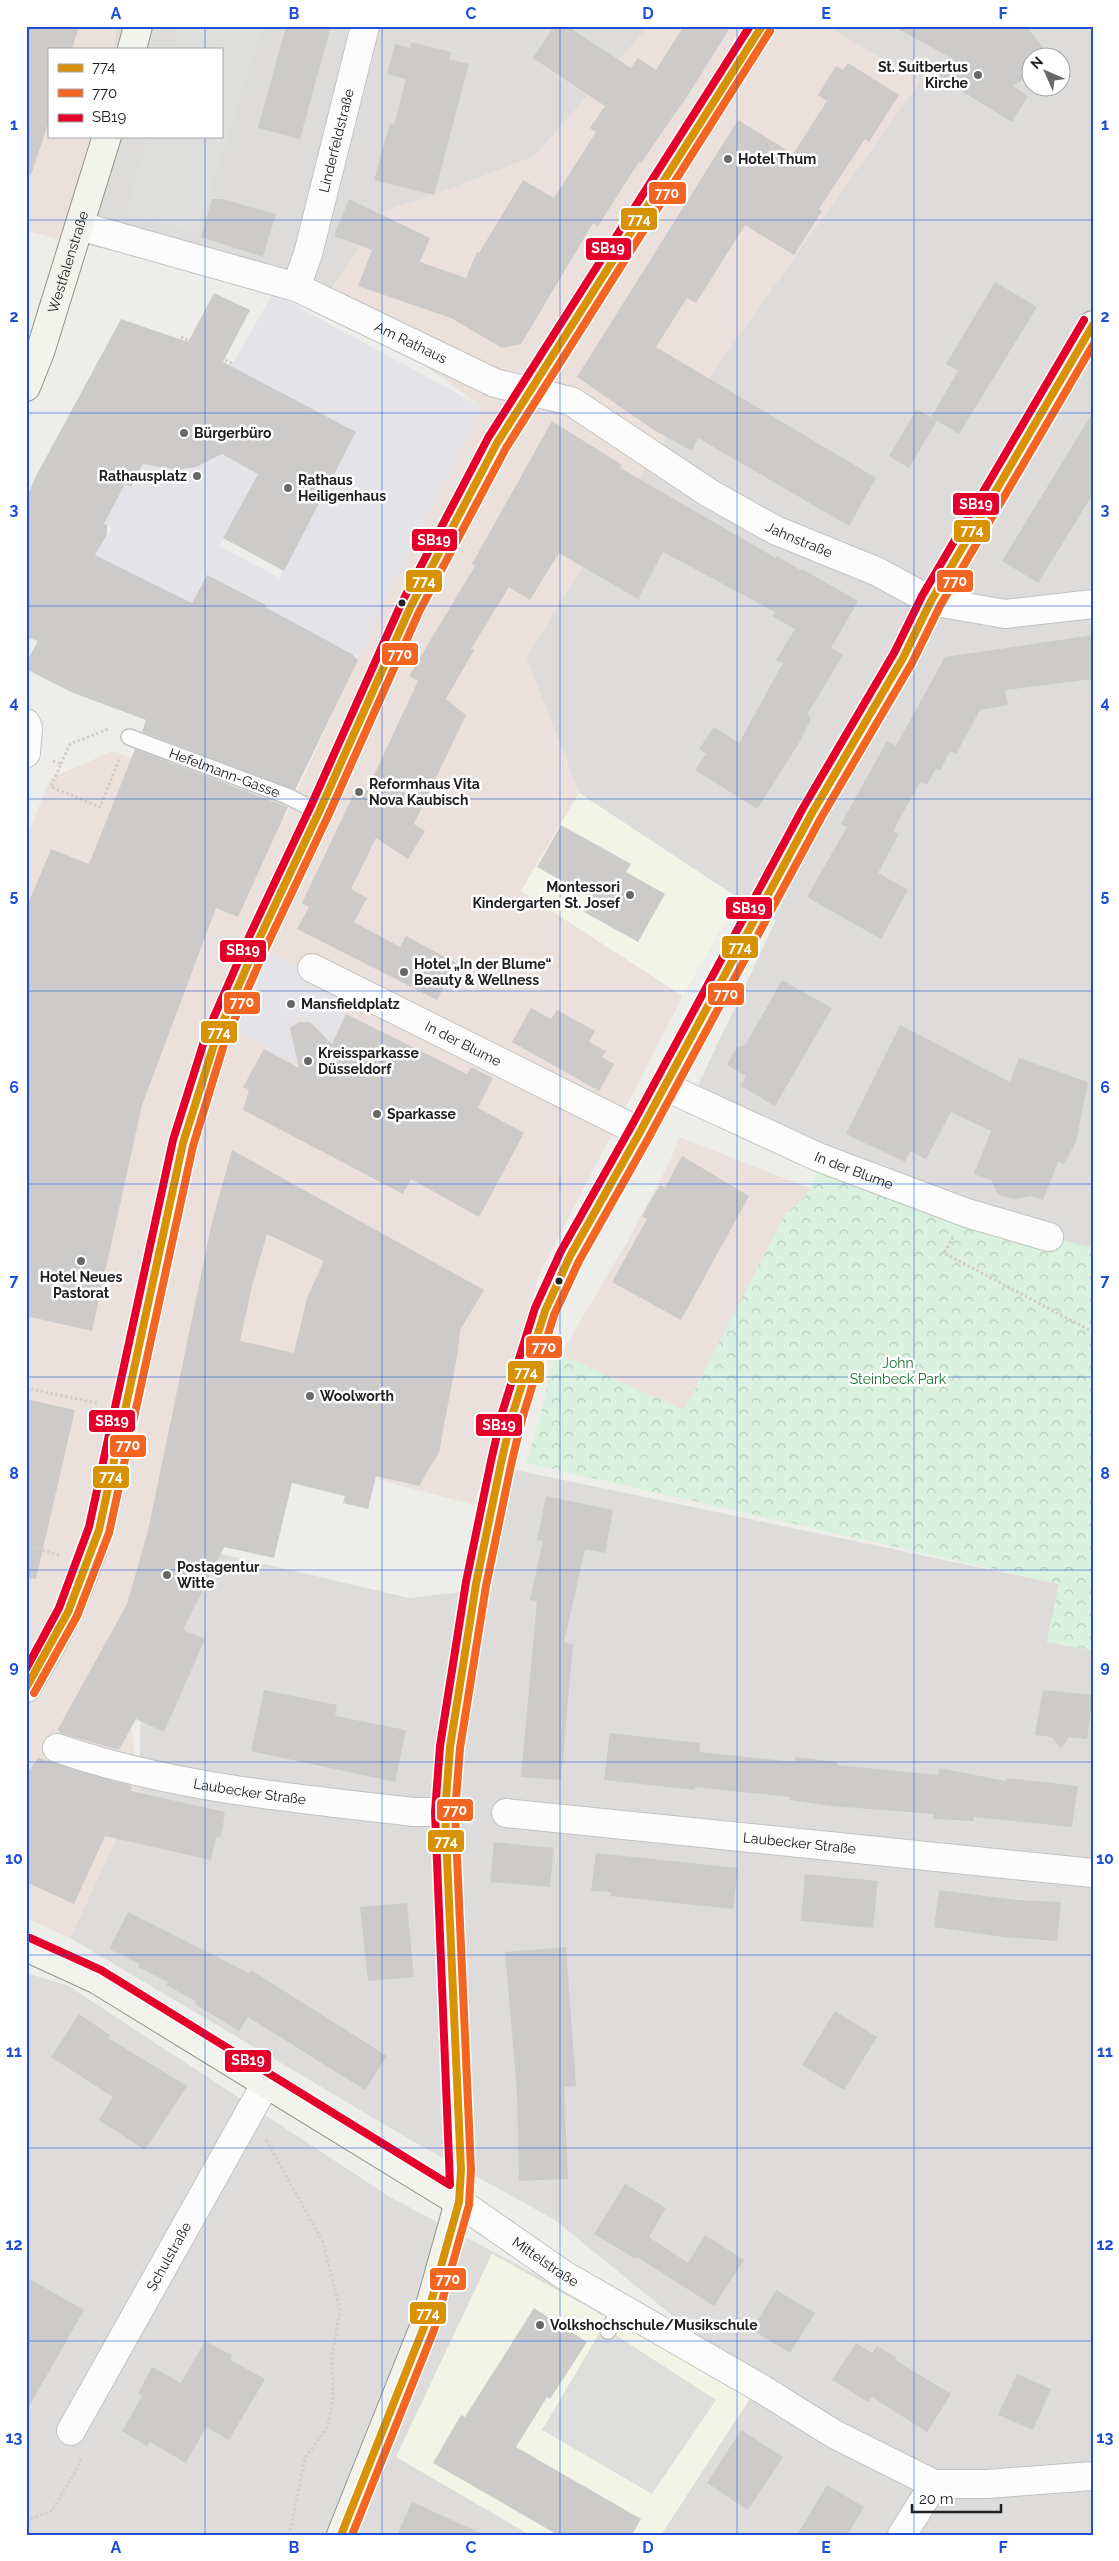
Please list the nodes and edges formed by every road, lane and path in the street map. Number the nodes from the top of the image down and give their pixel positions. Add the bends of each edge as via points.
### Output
1 (138, 26) edge
2 (365, 26) edge
3 (762, 26) edge
4 (132, 48) edge
5 (106, 138) edge
6 (80, 226) junction
7 (296, 287) junction
8 (1093, 325) edge
9 (181, 337) dead end
10 (233, 364) dead end
11 (26, 387) edge
12 (530, 390) junction
13 (932, 601) junction
14 (1093, 604) edge
15 (26, 723) edge
16 (129, 737) junction
17 (27, 752) edge
18 (61, 764) junction
19 (319, 812) junction
20 (312, 968) dead end
21 (664, 1086) junction
22 (640, 1132) junction
23 (967, 1212) junction
24 (1049, 1237) dead end
25 (1093, 1332) edge
26 (26, 1388) edge
27 (125, 1409) junction
28 (26, 1688) edge
29 (57, 1748) dead end
30 (445, 1812) junction
31 (506, 1813) dead end
32 (1093, 1873) edge
33 (26, 1947) edge
34 (266, 2083) junction
35 (250, 2115) junction
36 (459, 2202) junction
37 (621, 2307) junction
38 (608, 2330) dead end
39 (71, 2431) joint
40 (1093, 2476) edge
41 (934, 2484) junction
42 (26, 2520) edge
43 (289, 2535) edge
44 (340, 2535) edge
45 (902, 2535) edge

1 - 4 street
2 - 7 street, Linderfeldstraße via 308,254
3 - 12 street
5 - 6 street, Westfalenstraße
6 - 7 street, Am Rathaus
6 - 11 street, Westfalenstraße
7 - 12 street, Am Rathaus via 495,383
8 - 13 street
9 - 10 path
12 - 13 street, Jahnstraße via 571,401 709,493 775,530 878,572
12 - 19 street via 496,443 410,608
13 - 14 street, Jahnstraße via 1005,614
13 - 21 street
15 - 17 street
16 - 18 path via 108,729 70,744
16 - 18 path via 100,807 51,787
16 - 19 lane, Hefelmann-Gasse via 286,796
17 - 18 path
19 - 27 street via 246,966 202,1078 169,1200
20 - 22 street, In der Blume
21 - 22 street
21 - 23 street, In der Blume via 818,1158
22 - 30 street via 570,1256 548,1304 512,1416 476,1584 450,1747
23 - 24 street, In der Blume
23 - 25 path via 944,1253
26 - 27 path
27 - 28 street via 88,1567 72,1607
29 - 30 street, Laubecker Straße via 217,1789 414,1812
30 - 36 street via 461,2170
31 - 32 street, Laubecker Straße
33 - 34 street, Mittelstraße via 96,1979
34 - 35 street, Schulstraße
34 - 36 street, Mittelstraße
35 - 39 street, Schulstraße
35 - 43 path via 323,2242 340,2310 332,2355 333,2400 328,2426 305,2458
36 - 37 street, Mittelstraße via 564,2275
36 - 44 street via 424,2327
37 - 38 lane
37 - 41 street, Mittelstraße via 834,2434
39 - 42 path via 81,2462 52,2511
40 - 41 street, Mittelstraße via 987,2484
41 - 45 street

